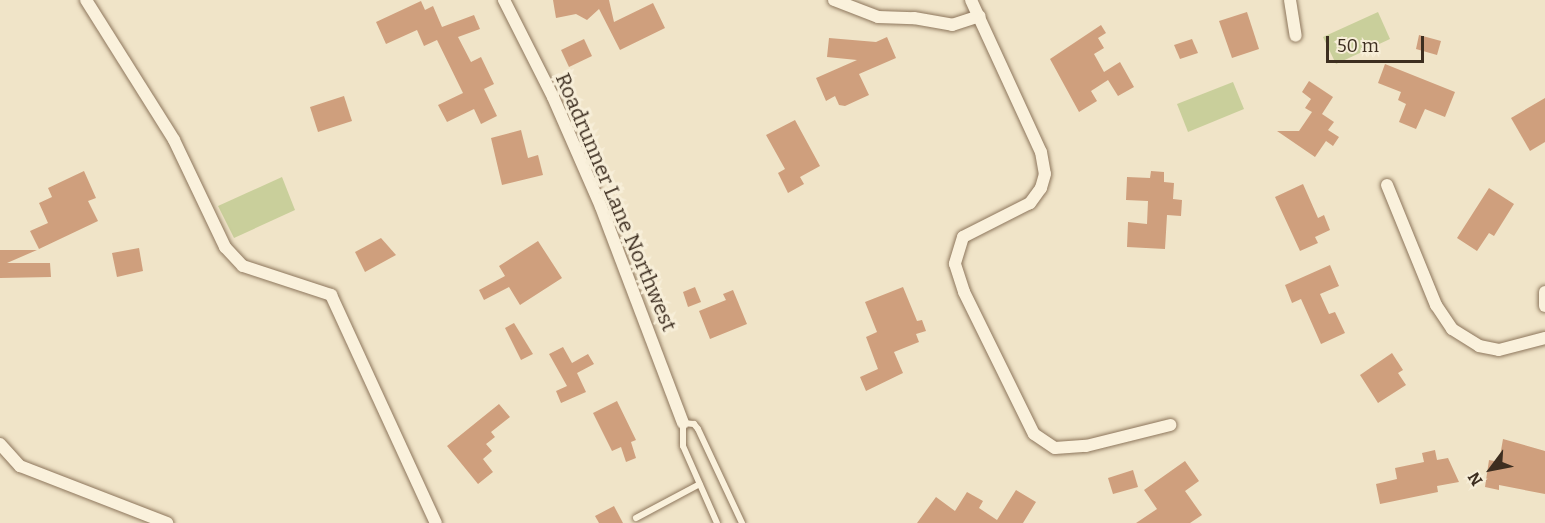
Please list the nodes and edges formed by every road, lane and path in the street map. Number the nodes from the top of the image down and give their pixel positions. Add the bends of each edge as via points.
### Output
1 (86, 0) edge
2 (504, 0) edge
3 (834, 0) edge
4 (971, 0) edge
5 (1290, 0) edge
6 (980, 16) junction
7 (1296, 36) dead end
8 (1387, 185) dead end
9 (1545, 292) edge
10 (1545, 306) edge
11 (1545, 338) edge
12 (683, 423) junction
13 (1170, 425) dead end
14 (0, 444) edge
15 (700, 484) junction
16 (636, 518) dead end
17 (166, 523) edge
18 (436, 523) edge
19 (717, 523) edge
20 (742, 523) edge

1 - 18 street via 174,140 225,247 243,266 332,295
2 - 12 street, Roadrunner Lane Northwest via 554,97 601,207
3 - 6 street via 878,17 914,18 952,26
4 - 6 street
5 - 7 street
6 - 13 street via 1041,152 1045,174 1030,203 963,237 955,264 964,292 1034,434 1054,448 1086,446
8 - 11 street via 1436,305 1452,329 1471,342 1493,349 1513,349
9 - 10 street
12 - 15 lane via 683,446
12 - 20 lane via 694,424 698,429
14 - 17 street via 20,466
15 - 16 lane
15 - 19 lane

